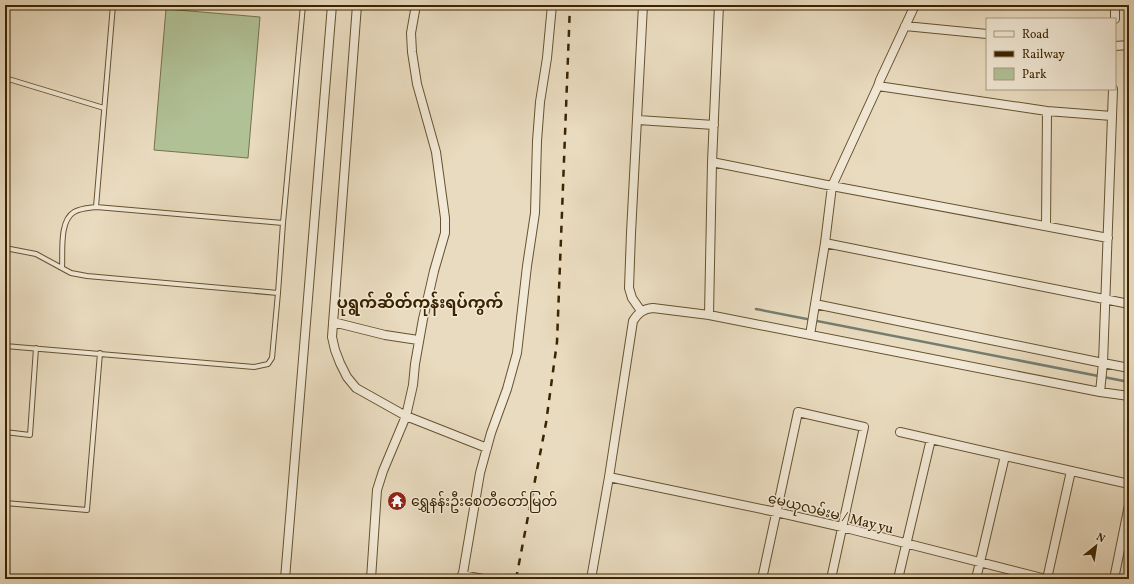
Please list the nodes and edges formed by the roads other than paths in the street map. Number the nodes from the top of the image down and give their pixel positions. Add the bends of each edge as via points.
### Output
1 (113, 5) edge
2 (303, 5) edge
3 (332, 5) edge
4 (357, 5) edge
5 (416, 5) edge
6 (552, 5) edge
7 (643, 5) edge
8 (719, 5) edge
9 (915, 5) edge
10 (1115, 5) edge
11 (1115, 18) edge
12 (905, 26) junction
13 (986, 34) edge
14 (1129, 45) edge
15 (1116, 46) edge
16 (5, 78) edge
17 (878, 86) junction
18 (1113, 90) edge
19 (104, 108) junction
20 (1047, 111) junction
21 (1112, 116) junction
22 (638, 120) junction
23 (714, 125) junction
24 (712, 162) junction
25 (832, 186) junction
26 (96, 207) junction
27 (284, 223) junction
28 (1046, 226) junction
29 (1108, 238) junction
30 (825, 243) junction
31 (5, 248) edge
32 (62, 268) junction
33 (278, 293) junction
34 (1106, 300) junction
35 (815, 304) junction
36 (1129, 304) edge
37 (641, 311) junction
38 (709, 315) junction
39 (333, 322) junction
40 (811, 333) junction
41 (418, 340) junction
42 (5, 346) edge
43 (36, 348) junction
44 (100, 353) junction
45 (1103, 366) junction
46 (1129, 368) edge
47 (1101, 388) junction
48 (1129, 396) edge
49 (406, 416) junction
50 (5, 432) edge
51 (900, 432) dead end
52 (931, 439) junction
53 (487, 448) junction
54 (1005, 456) junction
55 (1071, 471) junction
56 (609, 477) junction
57 (1129, 484) edge
58 (5, 503) edge
59 (1129, 505) edge
60 (776, 512) junction
61 (842, 527) junction
62 (905, 544) junction
63 (980, 562) junction
64 (462, 577) edge
65 (285, 579) edge
66 (371, 579) edge
67 (483, 579) edge
68 (591, 579) edge
69 (762, 579) edge
70 (831, 579) edge
71 (898, 579) edge
72 (976, 579) edge
73 (1047, 579) edge
74 (1114, 579) edge

1 - 19 lane
2 - 27 lane
3 - 65 street
4 - 39 street
5 - 41 street via 411,33 416,84 436,152 445,218 445,233
6 - 53 street via 540,102 535,213 526,266 517,353
7 - 22 street
8 - 23 street
9 - 12 street
10 - 11 street
12 - 13 street
12 - 17 street
14 - 15 street
16 - 19 lane
17 - 20 street
17 - 25 street
18 - 21 street
19 - 26 lane
20 - 21 street
20 - 28 street
21 - 29 street
22 - 23 street
22 - 37 street via 629,288
23 - 24 street
24 - 25 street
24 - 38 street
25 - 28 street
25 - 30 street
26 - 27 lane
26 - 32 lane via 83,208 68,218 64,228
27 - 33 lane
28 - 29 street
29 - 34 street
30 - 34 street
30 - 35 street
31 - 32 lane via 36,254
32 - 33 lane via 71,273 87,276
33 - 44 lane via 272,358 268,364 254,367
34 - 36 street
34 - 45 street
35 - 40 street
35 - 45 street
37 - 38 street via 653,308
37 - 56 street via 633,320
38 - 40 street
39 - 41 street via 384,335
39 - 49 street via 332,337 335,350 347,378 356,388
40 - 47 street
41 - 49 street via 413,385
42 - 43 lane
43 - 44 lane
43 - 50 lane via 30,435
44 - 58 lane via 87,510
45 - 46 street
45 - 47 street
47 - 48 street
49 - 53 street
49 - 66 street via 377,490
51 - 52 street
52 - 54 street
52 - 62 street
53 - 64 street via 480,472
54 - 55 street
54 - 63 street
55 - 57 street
55 - 73 street
56 - 60 street, မေယုလမ်းမ / May yu
56 - 68 street
59 - 74 street
60 - 61 street, မေယုလမ်းမ / May yu
60 - 61 street via 798,412 850,423 864,427
60 - 69 street
61 - 62 street, မေယုလမ်းမ / May yu
61 - 70 street
62 - 63 street, မေယုလမ်းမ / May yu
62 - 71 street
63 - 72 street
63 - 73 street, မေယုလမ်းမ / May yu
64 - 67 street

